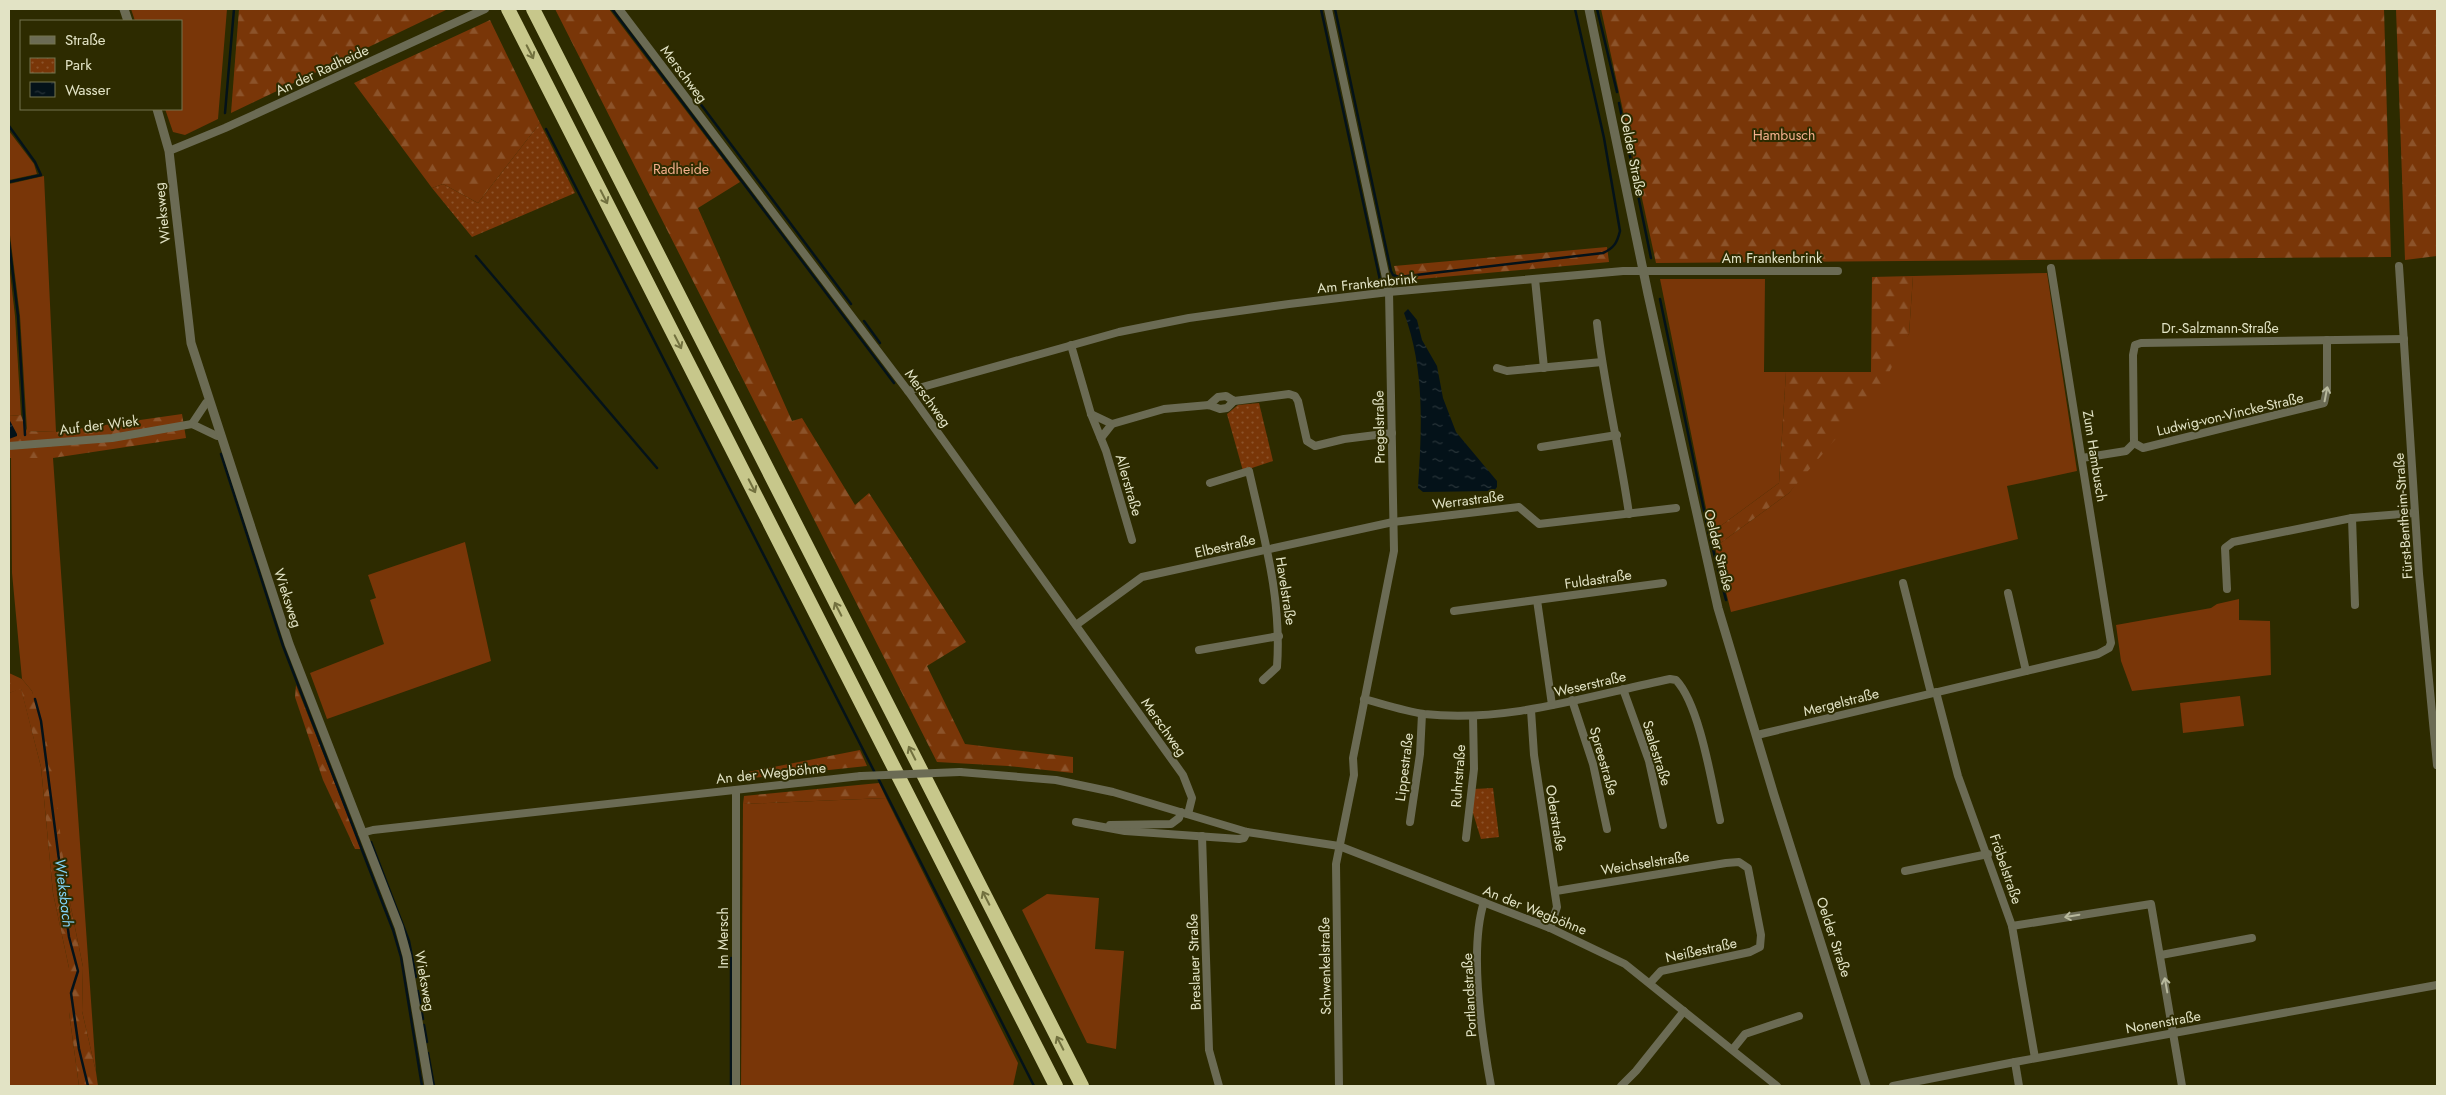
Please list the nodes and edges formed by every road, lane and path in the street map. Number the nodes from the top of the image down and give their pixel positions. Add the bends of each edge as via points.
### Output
1 (508, 9) edge
2 (533, 9) edge
3 (619, 9) edge
4 (1328, 9) edge
5 (1589, 9) edge
6 (481, 10) edge
7 (157, 110) edge
8 (169, 151) junction
9 (2399, 266) dead end
10 (2051, 268) dead end
11 (1643, 271) junction
12 (1838, 271) dead end
13 (1535, 279) junction
14 (1389, 292) junction
15 (1597, 323) dead end
16 (2404, 339) junction
17 (2327, 340) junction
18 (1071, 345) junction
19 (1602, 362) junction
20 (1497, 368) dead end
21 (1544, 368) junction
22 (908, 392) junction
23 (210, 402) junction
24 (1091, 414) junction
25 (192, 424) junction
26 (1112, 424) junction
27 (1392, 434) junction
28 (1617, 435) junction
29 (221, 436) junction
30 (1101, 438) junction
31 (2134, 443) junction
32 (9, 446) edge
33 (1541, 447) dead end
34 (2082, 458) junction
35 (1210, 483) dead end
36 (1676, 508) dead end
37 (2414, 513) junction
38 (1629, 514) junction
39 (2352, 518) junction
40 (1393, 522) junction
41 (1132, 540) dead end
42 (1266, 550) junction
43 (1663, 583) dead end
44 (1904, 583) dead end
45 (2227, 589) dead end
46 (2008, 593) dead end
47 (1537, 600) junction
48 (2355, 605) dead end
49 (1454, 611) dead end
50 (1076, 624) junction
51 (1279, 636) junction
52 (2109, 648) joint
53 (1199, 650) dead end
54 (2026, 671) junction
55 (1263, 680) dead end
56 (1623, 689) junction
57 (1934, 693) junction
58 (1364, 699) junction
59 (1572, 700) junction
60 (1552, 705) junction
61 (1531, 710) junction
62 (1422, 714) junction
63 (1473, 716) junction
64 (1756, 735) junction
65 (2437, 765) edge
66 (736, 790) junction
67 (1184, 813) junction
68 (1720, 820) dead end
69 (1076, 822) dead end
70 (1410, 822) dead end
71 (1662, 825) dead end
72 (1103, 826) junction
73 (1607, 829) dead end
74 (1247, 832) junction
75 (362, 833) junction
76 (1202, 836) junction
77 (1466, 838) dead end
78 (1339, 846) junction
79 (1988, 854) junction
80 (1905, 871) dead end
81 (1556, 892) junction
82 (1484, 902) junction
83 (2012, 926) junction
84 (1550, 928) junction
85 (2252, 938) dead end
86 (1760, 947) joint
87 (2161, 955) junction
88 (1650, 983) junction
89 (2437, 985) edge
90 (1684, 1011) junction
91 (1799, 1016) dead end
92 (2174, 1033) junction
93 (1733, 1049) junction
94 (2035, 1058) junction
95 (2014, 1062) junction
96 (428, 1086) edge
97 (736, 1086) edge
98 (1056, 1086) edge
99 (1082, 1086) edge
100 (1219, 1086) edge
101 (1339, 1086) edge
102 (1491, 1086) edge
103 (1621, 1086) edge
104 (1777, 1086) edge
105 (1866, 1086) edge
106 (1893, 1086) edge
107 (2019, 1086) edge
108 (2182, 1086) edge

1 -> 98 highway
99 -> 2 highway
3 - 22 street, Merschweg
4 - 14 street, Pregelstraße
5 - 11 street, Oelder Straße
6 - 8 street, An der Radheide
7 - 8 street, Wieksweg
8 - 23 street, Wieksweg via 190,335
9 - 16 street, Fürst-Bentheim-Straße
10 - 34 street, Zum Hambusch
11 - 12 street, Am Frankenbrink
11 - 13 street, Am Frankenbrink
11 - 64 street, Oelder Straße via 1718,608
13 - 14 street, Am Frankenbrink
13 - 21 street
14 - 18 street, Am Frankenbrink via 1189,318
14 - 27 street, Pregelstraße
15 - 19 street
16 - 17 street, Dr.-Salzmann-Straße
16 - 37 street, Fürst-Bentheim-Straße
31 -> 17 street, Ludwig-von-Vincke-Straße via 2143,448 2324,403 2328,389
17 - 31 street, Dr.-Salzmann-Straße via 2147,341 2135,345
18 - 22 street, Am Frankenbrink
18 - 24 street, Allerstraße
19 - 21 street
19 - 28 street
20 - 21 street via 1507,371
22 - 50 street, Merschweg
23 - 25 street
23 - 29 street, Wieksweg
24 - 26 street
24 - 30 street, Allerstraße
25 - 29 street
25 - 32 street, Auf der Wiek via 112,438
26 - 27 street via 1164,409 1209,405 1220,409 1227,408 1234,401 1289,394 1298,401 1307,441 1315,446
26 - 30 street
27 - 40 street, Pregelstraße
28 - 33 street
28 - 38 street
29 - 75 street, Wieksweg via 289,644
30 - 41 street, Allerstraße
31 - 34 street, Ludwig-von-Vincke-Straße via 2126,451
34 - 52 street, Zum Hambusch via 2111,643
35 - 42 street, Havelstraße via 1249,471
36 - 38 street, Werrastraße
37 - 39 street
37 - 65 street, Fürst-Bentheim-Straße
38 - 40 street, Werrastraße via 1539,524 1519,507
39 - 45 street via 2233,542 2226,548
39 - 48 street
40 - 42 street, Elbestraße
40 - 58 street, Pregelstraße via 1394,551
42 - 50 street, Elbestraße via 1142,577
42 - 51 street, Havelstraße via 1278,602
43 - 47 street, Fuldastraße
44 - 57 street
46 - 54 street
47 - 49 street, Fuldastraße
47 - 60 street
50 - 67 street, Merschweg via 1183,776 1192,798
51 - 53 street, Havelstraße
51 - 55 street, Havelstraße via 1277,667
52 - 54 street, Mergelstraße via 2098,654
54 - 57 street, Mergelstraße
56 - 59 street, Weserstraße
56 - 68 street, Weserstraße via 1670,679 1680,684 1702,742
56 - 71 street, Saalestraße via 1649,761
57 - 64 street, Mergelstraße
57 - 79 street, Fröbelstraße via 1958,776
58 - 62 street, Weserstraße
58 - 78 street, Pregelstraße via 1353,758 1354,775
59 - 60 street, Weserstraße
59 - 73 street, Spreestraße via 1593,764
60 - 61 street, Weserstraße
61 - 63 street, Weserstraße
61 - 81 street, Oderstraße via 1534,755
62 - 63 street, Weserstraße
62 - 70 street, Lippestraße
63 - 77 street, Ruhrstraße via 1474,769
64 - 105 street, Oelder Straße
66 - 67 street, An der Wegböhne, bridge via 861,776 960,772 1056,780 1113,792
66 - 75 street, An der Wegböhne
66 - 97 street, Im Mersch
67 - 72 street, An der Wegböhne via 1171,824
67 - 74 street, An der Wegböhne
69 - 72 street, An der Wegböhne
72 - 76 street, An der Wegböhne via 1125,831
74 - 76 street, An der Wegböhne via 1244,838 1239,839
74 - 78 street, An der Wegböhne
75 - 96 street, Wieksweg via 407,956
76 - 100 street, Breslauer Straße via 1209,1050
78 - 82 street, An der Wegböhne
78 - 101 street, Schwenkelstraße via 1336,864
79 - 80 street
79 - 83 street, Fröbelstraße
81 - 84 street, Oderstraße via 1557,907
81 - 86 street, Weichselstraße via 1739,862 1748,868 1761,935
82 - 84 street, An der Wegböhne
82 - 102 street, Portlandstraße via 1480,914 1478,956 1481,1028
87 -> 83 street via 2153,907 2147,903
83 - 94 street, Fröbelstraße
84 - 88 street, An der Wegböhne via 1625,964
85 - 87 street
86 - 88 street, Neißestraße via 1750,952 1661,971
92 -> 87 street
88 - 90 street, An der Wegböhne
89 - 92 street, Nonenstraße
90 - 93 street, An der Wegböhne
90 - 103 street
91 - 93 street via 1745,1034
92 - 94 street, Nonenstraße
92 - 108 street
93 - 104 street, An der Wegböhne
94 - 95 street, Nonenstraße
95 - 106 street, Nonenstraße
95 - 107 street

